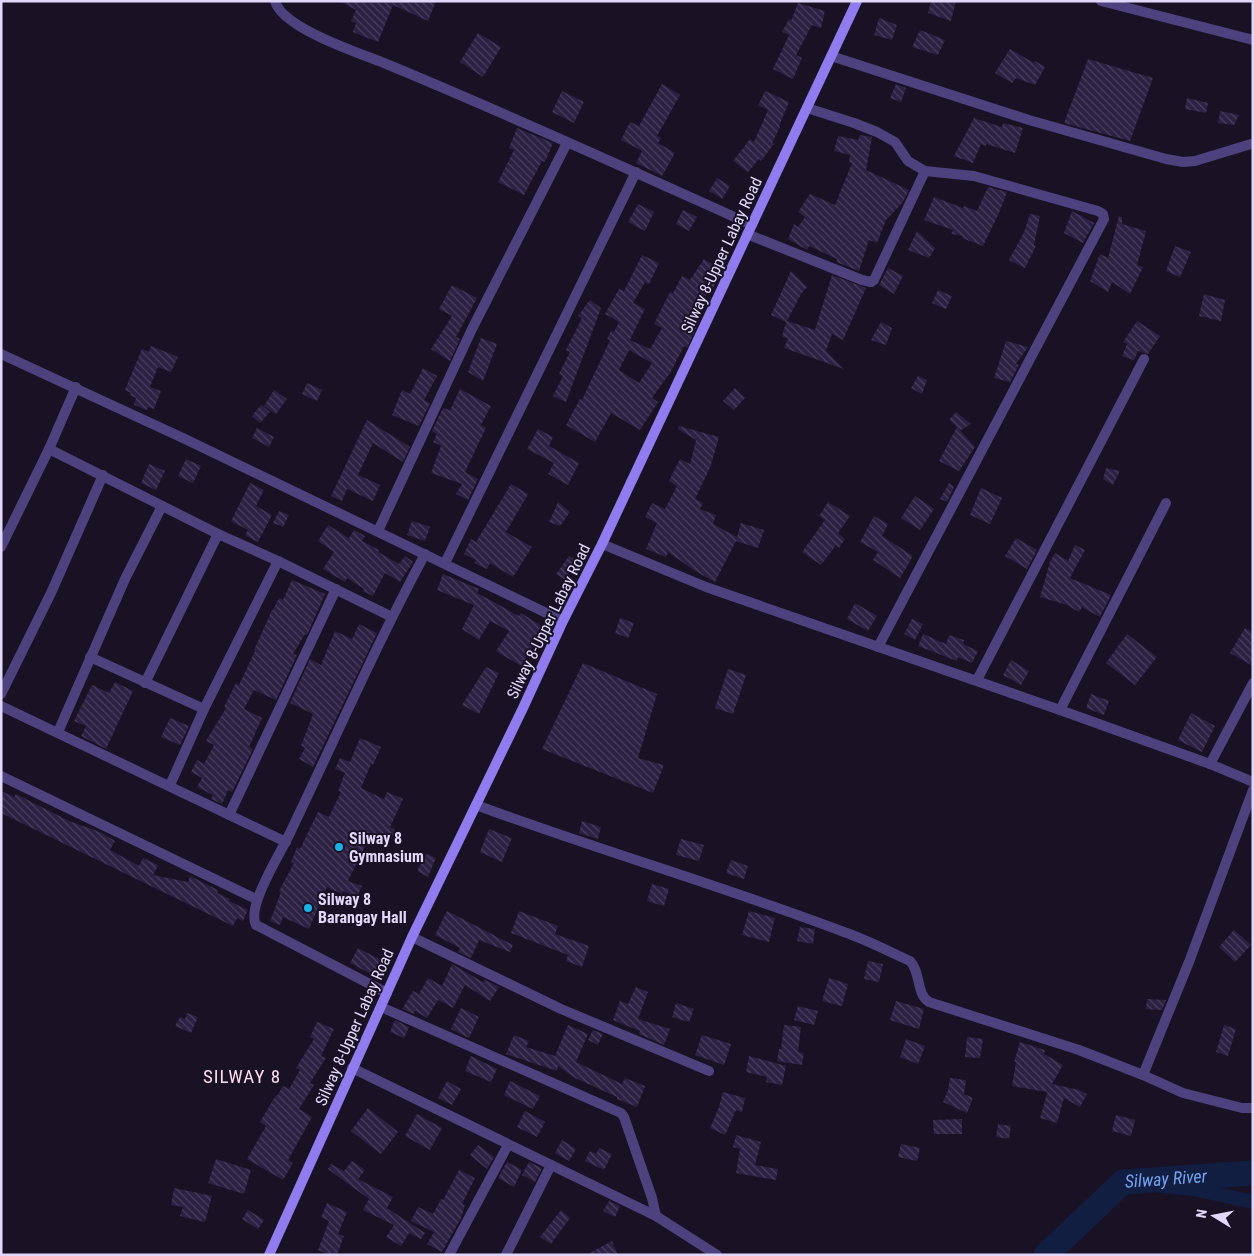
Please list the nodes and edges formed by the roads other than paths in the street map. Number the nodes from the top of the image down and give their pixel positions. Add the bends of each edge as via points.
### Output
1 (275, 1) edge
2 (857, 1) edge
3 (1101, 1) edge
4 (1253, 40) edge
5 (831, 56) junction
6 (807, 108) junction
7 (567, 143) junction
8 (1251, 144) dead end
9 (926, 171) junction
10 (636, 172) junction
11 (749, 229) junction
12 (1, 354) edge
13 (1144, 359) dead end
14 (76, 388) junction
15 (49, 449) junction
16 (103, 475) junction
17 (1166, 502) dead end
18 (162, 506) junction
19 (378, 531) junction
20 (218, 534) junction
21 (602, 544) junction
22 (1, 546) edge
23 (425, 554) junction
24 (278, 561) junction
25 (445, 564) junction
26 (336, 589) junction
27 (392, 617) junction
28 (563, 621) junction
29 (878, 647) junction
30 (90, 657) junction
31 (977, 680) junction
32 (145, 683) junction
33 (1253, 683) edge
34 (1, 694) edge
35 (1, 706) edge
36 (204, 709) junction
37 (1060, 710) junction
38 (58, 732) junction
39 (1210, 764) junction
40 (1, 776) edge
41 (1253, 782) edge
42 (170, 786) junction
43 (1253, 790) edge
44 (476, 805) junction
45 (229, 816) junction
46 (286, 842) junction
47 (256, 899) junction
48 (412, 937) junction
49 (386, 993) junction
50 (381, 1007) junction
51 (352, 1068) junction
52 (709, 1071) dead end
53 (1143, 1075) junction
54 (1253, 1108) edge
55 (508, 1145) junction
56 (551, 1164) junction
57 (656, 1216) junction
58 (269, 1255) edge
59 (449, 1255) edge
60 (506, 1255) edge
61 (717, 1255) edge

1 - 7 street via 284,15 301,27
2 - 5 main road, Silway 8-Upper Labay Road
3 - 4 street
5 - 6 main road, Silway 8-Upper Labay Road
5 - 8 street via 1029,120 1166,159 1195,161
6 - 9 street via 877,132 895,142 908,161
6 - 11 main road, Silway 8-Upper Labay Road
7 - 10 street
7 - 19 street via 472,329
9 - 11 street via 871,282
9 - 29 street via 981,178 1098,211 1104,220
10 - 11 street
10 - 25 street
11 - 21 main road, Silway 8-Upper Labay Road
12 - 14 street
13 - 31 street
14 - 15 street
14 - 19 street
15 - 16 street
15 - 22 street
16 - 18 street
16 - 34 street via 51,593
17 - 37 street
18 - 20 street
18 - 30 street
19 - 23 street
20 - 24 street
20 - 32 street
21 - 28 main road, Silway 8-Upper Labay Road
21 - 29 street via 706,587
23 - 25 street
23 - 27 street
24 - 26 street
24 - 36 street
25 - 28 street
26 - 27 street
26 - 45 street
27 - 46 street
28 - 44 main road, Silway 8-Upper Labay Road
29 - 31 street
30 - 32 street
30 - 38 street
31 - 37 street
32 - 36 street
33 - 39 street
35 - 38 street
36 - 42 street
37 - 39 street
38 - 42 street
39 - 41 street
40 - 47 street
42 - 45 street
43 - 53 street
44 - 48 main road, Silway 8-Upper Labay Road
44 - 53 street via 846,932 910,961 922,996 929,1002 1079,1050
45 - 46 street
46 - 47 street
47 - 49 street via 256,926
48 - 49 main road, Silway 8-Upper Labay Road
48 - 52 street via 562,1009
49 - 50 main road, Silway 8-Upper Labay Road
50 - 51 main road, Silway 8-Upper Labay Road
50 - 57 street via 621,1113
51 - 55 street
51 - 58 main road, Silway 8-Upper Labay Road
53 - 54 street via 1183,1094
55 - 56 street
55 - 59 street
56 - 57 street
56 - 60 street
57 - 61 street

